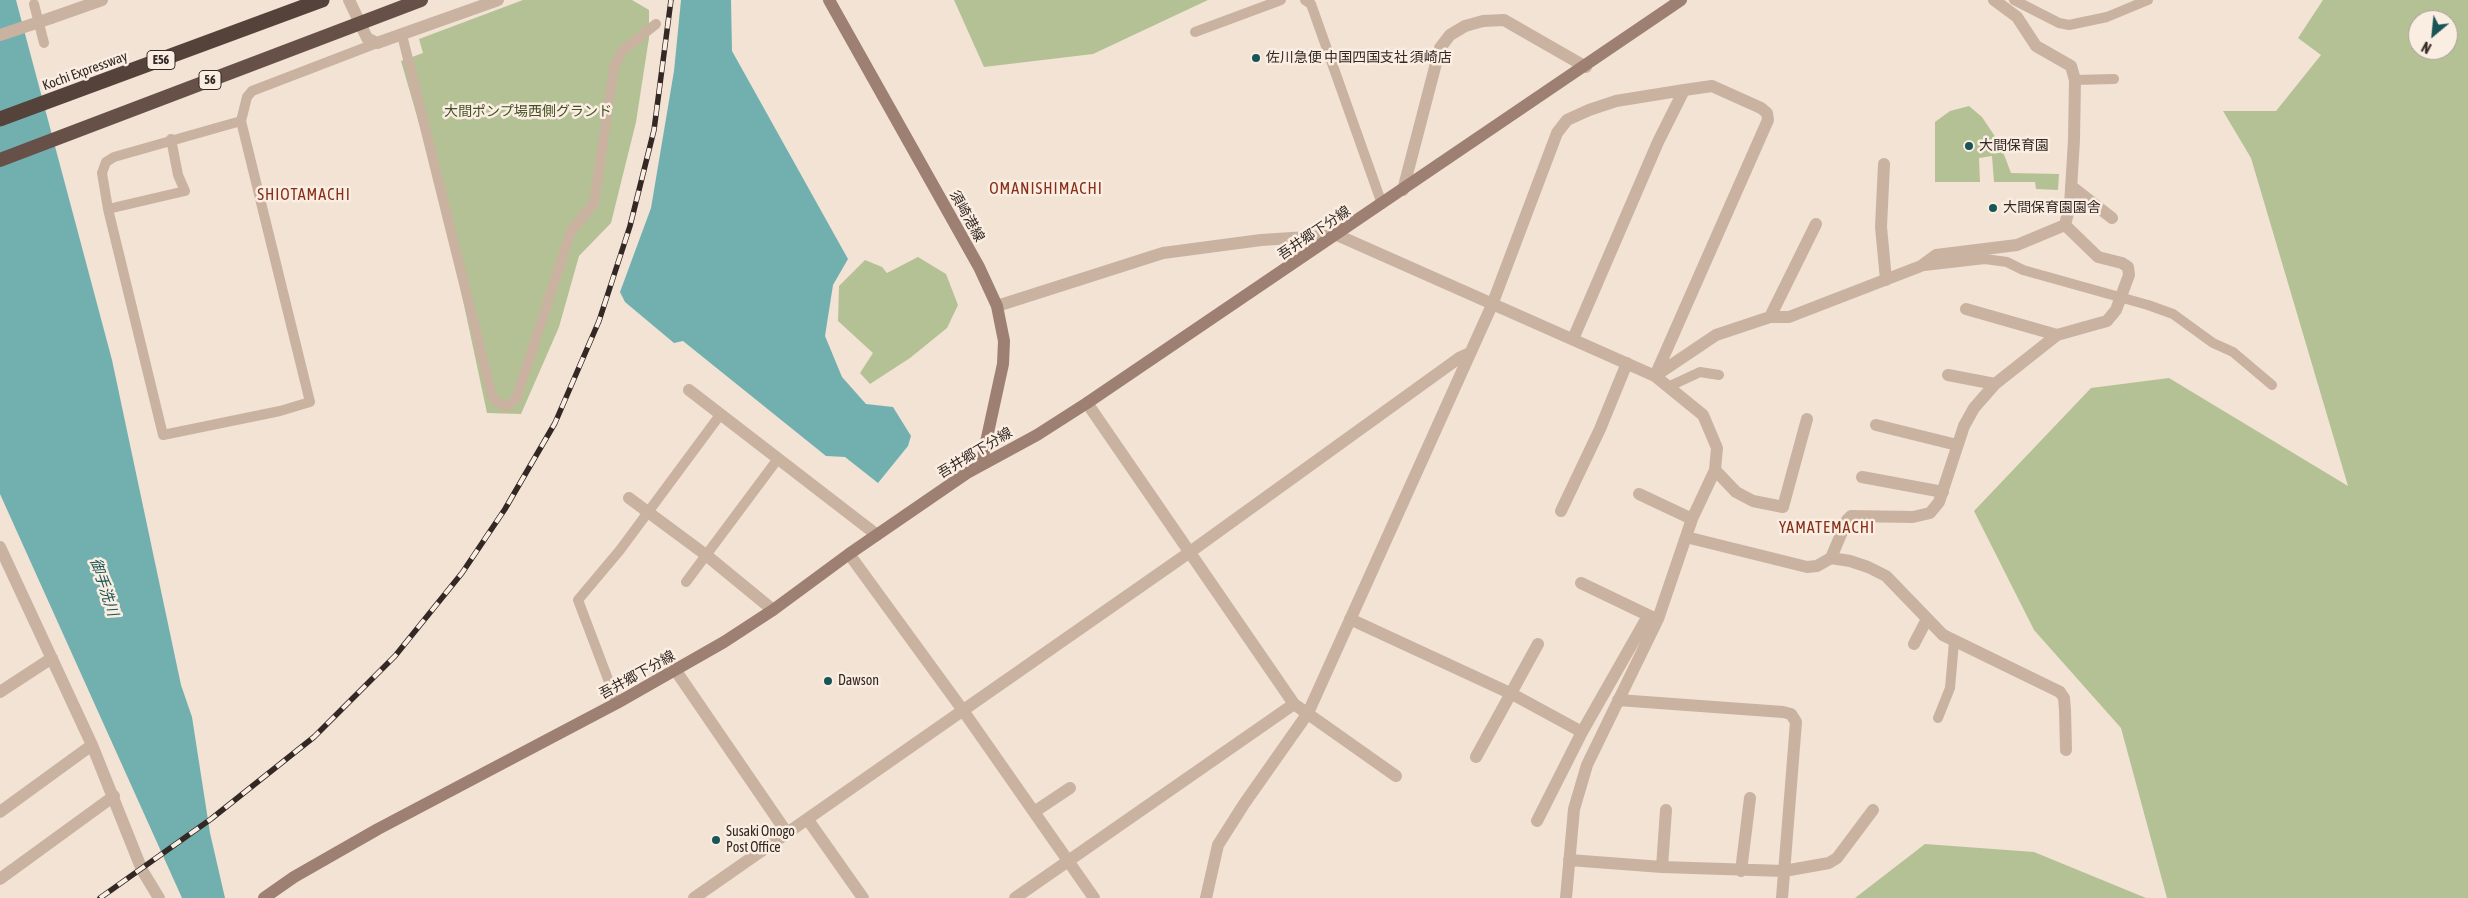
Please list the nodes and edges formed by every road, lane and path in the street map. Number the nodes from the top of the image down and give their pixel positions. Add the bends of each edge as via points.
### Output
1 (102, 0) edge
2 (322, 0) edge
3 (349, 0) edge
4 (421, 0) edge
5 (498, 0) edge
6 (829, 0) edge
7 (1280, 0) edge
8 (1305, 0) edge
9 (1681, 0) edge
10 (1994, 0) edge
11 (2014, 0) edge
12 (2148, 0) edge
13 (34, 4) dead end
14 (656, 24) dead end
15 (1195, 32) dead end
16 (0, 35) edge
17 (402, 35) junction
18 (44, 43) dead end
19 (377, 43) junction
20 (1586, 67) junction
21 (2114, 79) dead end
22 (2075, 80) junction
23 (1684, 90) junction
24 (0, 119) edge
25 (242, 121) junction
26 (172, 139) junction
27 (0, 160) edge
28 (1884, 164) dead end
29 (2071, 186) junction
30 (1403, 190) junction
31 (1382, 204) junction
32 (108, 209) junction
33 (2112, 218) dead end
34 (1816, 224) dead end
35 (2064, 225) junction
36 (1337, 235) junction
37 (1921, 266) junction
38 (1886, 280) junction
39 (2121, 299) junction
40 (1492, 305) junction
41 (997, 306) junction
42 (1966, 309) dead end
43 (1770, 317) junction
44 (2057, 335) junction
45 (1573, 339) junction
46 (1470, 353) junction
47 (1627, 363) junction
48 (1719, 375) dead end
49 (1948, 375) dead end
50 (1656, 376) junction
51 (1996, 384) junction
52 (2272, 385) dead end
53 (1670, 386) junction
54 (689, 390) dead end
55 (1087, 403) junction
56 (720, 415) junction
57 (1807, 419) dead end
58 (1876, 425) dead end
59 (1956, 445) junction
60 (777, 460) junction
61 (980, 465) junction
62 (1715, 470) junction
63 (1862, 477) dead end
64 (1943, 492) junction
65 (1639, 494) dead end
66 (629, 498) dead end
67 (648, 510) junction
68 (1561, 511) dead end
69 (1692, 519) junction
70 (877, 535) junction
71 (1686, 537) junction
72 (1190, 552) junction
73 (849, 554) junction
74 (706, 555) junction
75 (2, 556) edge
76 (1830, 558) junction
77 (686, 582) dead end
78 (1581, 583) dead end
79 (773, 610) junction
80 (1350, 618) junction
81 (1653, 618) junction
82 (1927, 619) junction
83 (1954, 642) junction
84 (1538, 644) dead end
85 (1914, 644) dead end
86 (52, 658) junction
87 (676, 671) junction
88 (0, 692) edge
89 (1512, 694) junction
90 (1618, 700) junction
91 (617, 703) junction
92 (1294, 704) junction
93 (962, 709) junction
94 (1308, 713) junction
95 (1938, 718) dead end
96 (1582, 732) junction
97 (92, 745) junction
98 (2066, 750) dead end
99 (1476, 757) dead end
100 (1396, 776) dead end
101 (1070, 788) dead end
102 (114, 796) junction
103 (1750, 798) dead end
104 (1666, 810) dead end
105 (1873, 810) dead end
106 (0, 812) edge
107 (1034, 812) junction
108 (808, 820) junction
109 (1537, 821) dead end
110 (787, 834) junction
111 (1067, 860) junction
112 (1569, 860) junction
113 (1662, 867) junction
114 (1741, 871) junction
115 (1784, 871) junction
116 (0, 879) edge
117 (159, 898) edge
118 (264, 898) edge
119 (694, 898) edge
120 (863, 898) edge
121 (1015, 898) edge
122 (1094, 898) edge
123 (1206, 898) edge
124 (1566, 898) edge
125 (1782, 898) edge

1 - 16 street, bridge
2 - 24 highway, Kochi Expressway / E56, bridge
3 - 19 street via 367,38
4 - 27 highway, 56, bridge
5 - 17 street
6 - 41 main road, 須崎港線 via 979,267
7 - 15 lane
8 - 31 lane via 1311,4
9 - 20 main road, 吾井郷下分線
10 - 22 street via 2017,17 2036,46 2071,66
11 - 12 lane via 2069,25 2106,17
13 - 18 lane
14 - 17 lane via 622,51 614,67 594,203 571,231 516,399 506,406 496,402 492,396
17 - 19 street
19 - 25 lane via 252,91 247,97
20 - 30 main road, 吾井郷下分線
20 - 30 street via 1504,20 1465,26 1450,35 1440,48
21 - 22 lane
22 - 29 street
23 - 40 street via 1616,101 1567,120 1557,132
23 - 45 street via 1658,142
23 - 50 street via 1712,86 1761,108 1767,113 1768,120
25 - 26 lane
25 - 32 lane via 310,402 163,434
26 - 32 lane via 106,162 102,173
26 - 32 lane via 184,191
28 - 38 street via 1881,226
29 - 33 street
29 - 35 street via 2069,214
30 - 31 main road, 吾井郷下分線
31 - 36 main road, 吾井郷下分線
34 - 43 street
35 - 37 street via 2017,245 1936,255
35 - 39 street via 2098,257 2128,267
36 - 40 street
36 - 41 street via 1261,240 1163,253
36 - 55 main road, 吾井郷下分線
37 - 38 street
37 - 39 lane via 1985,259 2007,262 2023,270
38 - 43 street via 1789,317
39 - 44 street via 2107,321
39 - 52 lane via 2174,314 2213,343 2245,361
40 - 45 street
40 - 46 street
41 - 61 main road, 須崎港線 via 1003,332 1003,364
42 - 44 street
43 - 50 street via 1716,335
44 - 51 street
45 - 47 street
46 - 72 street
46 - 80 street via 1433,441
47 - 50 street
47 - 68 street
48 - 53 lane via 1700,372
49 - 51 street
50 - 53 street
51 - 59 street via 1974,408
53 - 62 street via 1703,415 1718,448
54 - 56 street
55 - 61 main road, 吾井郷下分線 via 1037,435
55 - 72 street
56 - 60 street
56 - 67 lane
57 - 62 street via 1783,507 1753,501 1736,492
58 - 59 street
59 - 64 street
60 - 70 street
60 - 74 lane
61 - 70 main road, 吾井郷下分線
62 - 69 street
63 - 64 street
64 - 76 street via 1935,508 1925,515 1851,516
65 - 69 street
66 - 67 street
67 - 74 street
67 - 91 lane via 578,600
69 - 71 street
70 - 73 main road, 吾井郷下分線
71 - 76 street via 1807,567 1817,566
71 - 81 street
72 - 92 street
72 - 93 street
73 - 79 main road, 吾井郷下分線
73 - 93 street
74 - 77 lane
74 - 79 street
75 - 86 street
76 - 82 street via 1868,567 1886,576
78 - 81 street
79 - 87 main road, 吾井郷下分線
80 - 89 street
80 - 94 street
81 - 90 street
81 - 96 street
82 - 83 street
82 - 85 street
83 - 95 lane via 1950,688
83 - 98 street via 2060,692 2066,710
84 - 89 street
86 - 88 street
86 - 97 street
87 - 91 main road, 吾井郷下分線
87 - 110 street
89 - 96 street
89 - 99 street
90 - 112 street via 1583,777 1574,809
90 - 115 street via 1791,714 1796,722
91 - 118 main road, 吾井郷下分線 via 378,829
92 - 94 street
92 - 111 street
93 - 107 street
93 - 108 street
94 - 100 street
94 - 123 street via 1218,845
96 - 109 street
97 - 102 street
97 - 106 street
101 - 107 street
102 - 116 street
102 - 117 street via 142,870
103 - 114 street
104 - 113 street
105 - 115 street via 1837,858 1829,863
107 - 111 street
108 - 110 street
108 - 120 street
110 - 119 street
111 - 121 street
111 - 122 street
112 - 113 street
112 - 124 street
113 - 114 street
114 - 115 street
115 - 125 street

